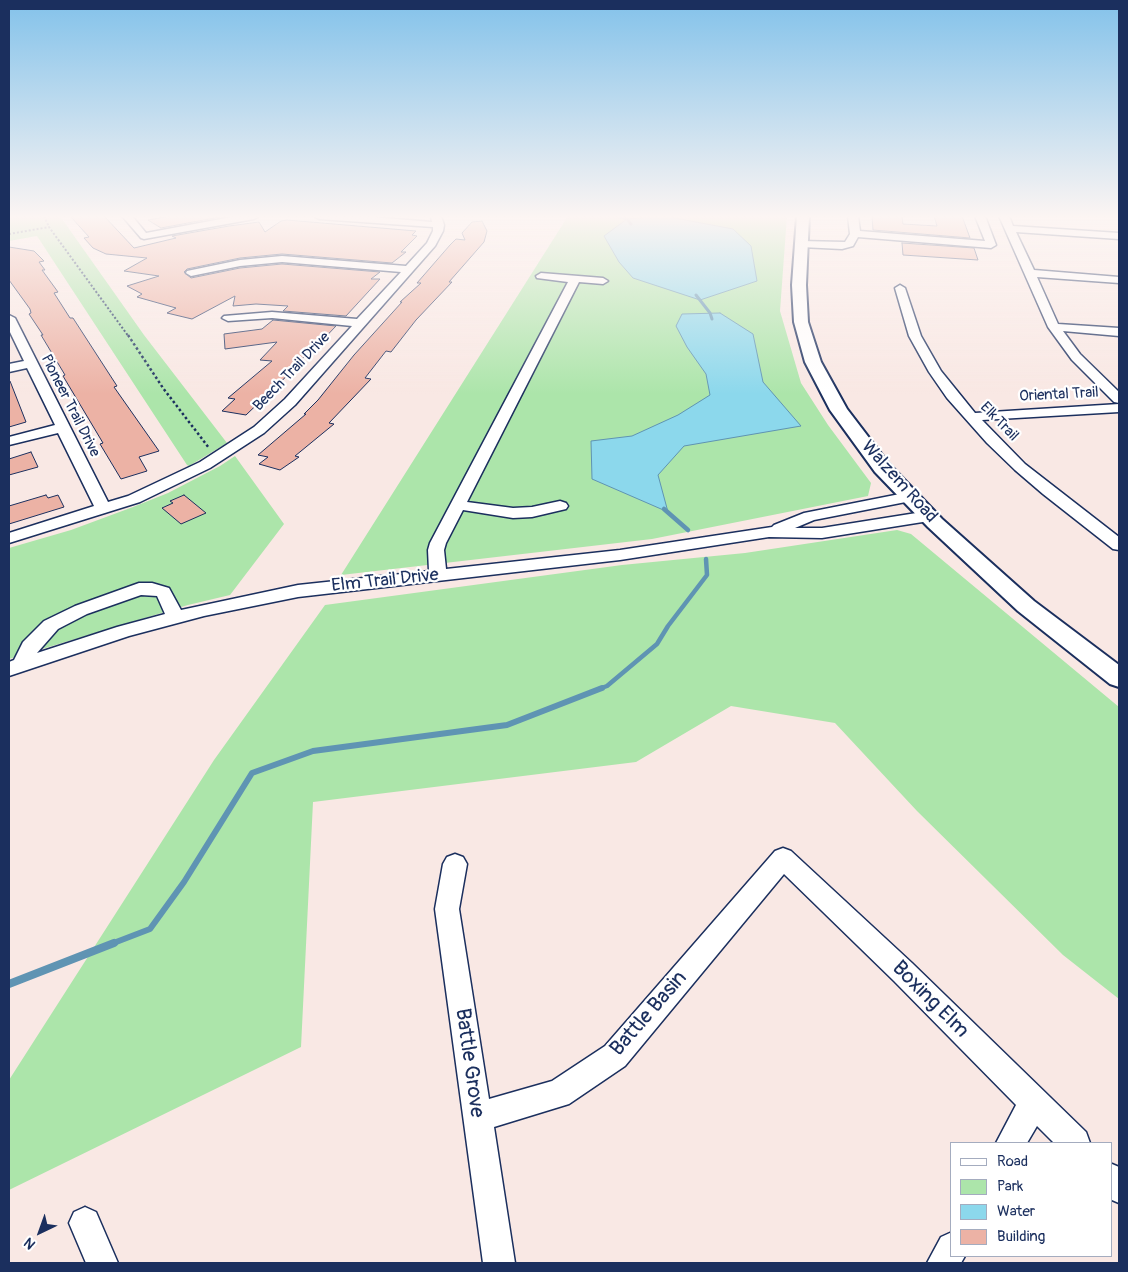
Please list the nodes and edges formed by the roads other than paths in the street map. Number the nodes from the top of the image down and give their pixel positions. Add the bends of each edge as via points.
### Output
1 (403, 275) edge
2 (799, 275) edge
3 (1030, 275) edge
4 (1059, 275) edge
5 (541, 276) dead end
6 (575, 279) junction
7 (1119, 280) edge
8 (603, 282) dead end
9 (900, 288) dead end
10 (9, 318) edge
11 (228, 318) dead end
12 (360, 323) junction
13 (1054, 327) junction
14 (1119, 332) edge
15 (30, 363) junction
16 (9, 368) edge
17 (1119, 399) edge
18 (1119, 408) edge
19 (971, 416) junction
20 (63, 427) junction
21 (9, 441) edge
22 (910, 497) junction
23 (458, 505) junction
24 (560, 506) dead end
25 (103, 509) junction
26 (929, 516) junction
27 (769, 532) junction
28 (9, 538) edge
29 (1119, 545) edge
30 (438, 575) junction
31 (175, 617) junction
32 (15, 667) edge
33 (1119, 678) edge
34 (783, 858) joint
35 (455, 864) dead end
36 (1034, 1102) junction
37 (477, 1116) junction
38 (1011, 1142) edge
39 (1075, 1142) edge
40 (86, 1223) dead end
41 (950, 1251) edge
42 (102, 1263) edge
43 (499, 1263) edge
44 (943, 1263) edge

1 - 12 street, Beech Trail Drive
2 - 22 main road, Walzem Road via 801,322 813,362 839,410 882,468
3 - 13 street
4 - 7 street
5 - 6 street
6 - 8 street
6 - 23 street
9 - 19 street, Elk Trail via 908,318 924,354
10 - 15 street, Pioneer Trail Drive
11 - 12 street via 272,315
12 - 25 street, Beech Trail Drive via 280,412 259,430 217,458 164,486
13 - 14 street
13 - 17 street via 1076,357
15 - 16 street
15 - 20 street, Pioneer Trail Drive
18 - 19 street, Oriental Trail
19 - 29 street, Elk Trail via 1027,473
20 - 21 street
20 - 25 street, Pioneer Trail Drive
22 - 26 main road, Walzem Road
22 - 27 street, Elm Trail Drive via 810,516
23 - 24 street via 513,513
23 - 30 street via 436,550
25 - 28 street, Beech Trail Drive
26 - 27 street, Elm Trail Drive via 822,533
26 - 33 main road, Walzem Road via 1026,606
27 - 30 street, Elm Trail Drive via 620,555
30 - 31 street, Elm Trail Drive via 298,591
31 - 32 street, Elm Trail Drive
31 - 32 street via 169,600 162,592 139,590 81,610 52,625
34 - 36 street, Boxing Elm
34 - 37 street, Battle Basin via 615,1056 560,1094
35 - 37 street, Battle Grove via 447,909
36 - 38 street
36 - 39 street, Boxing Elm
37 - 43 street, Battle Grove
40 - 42 street
41 - 44 street

